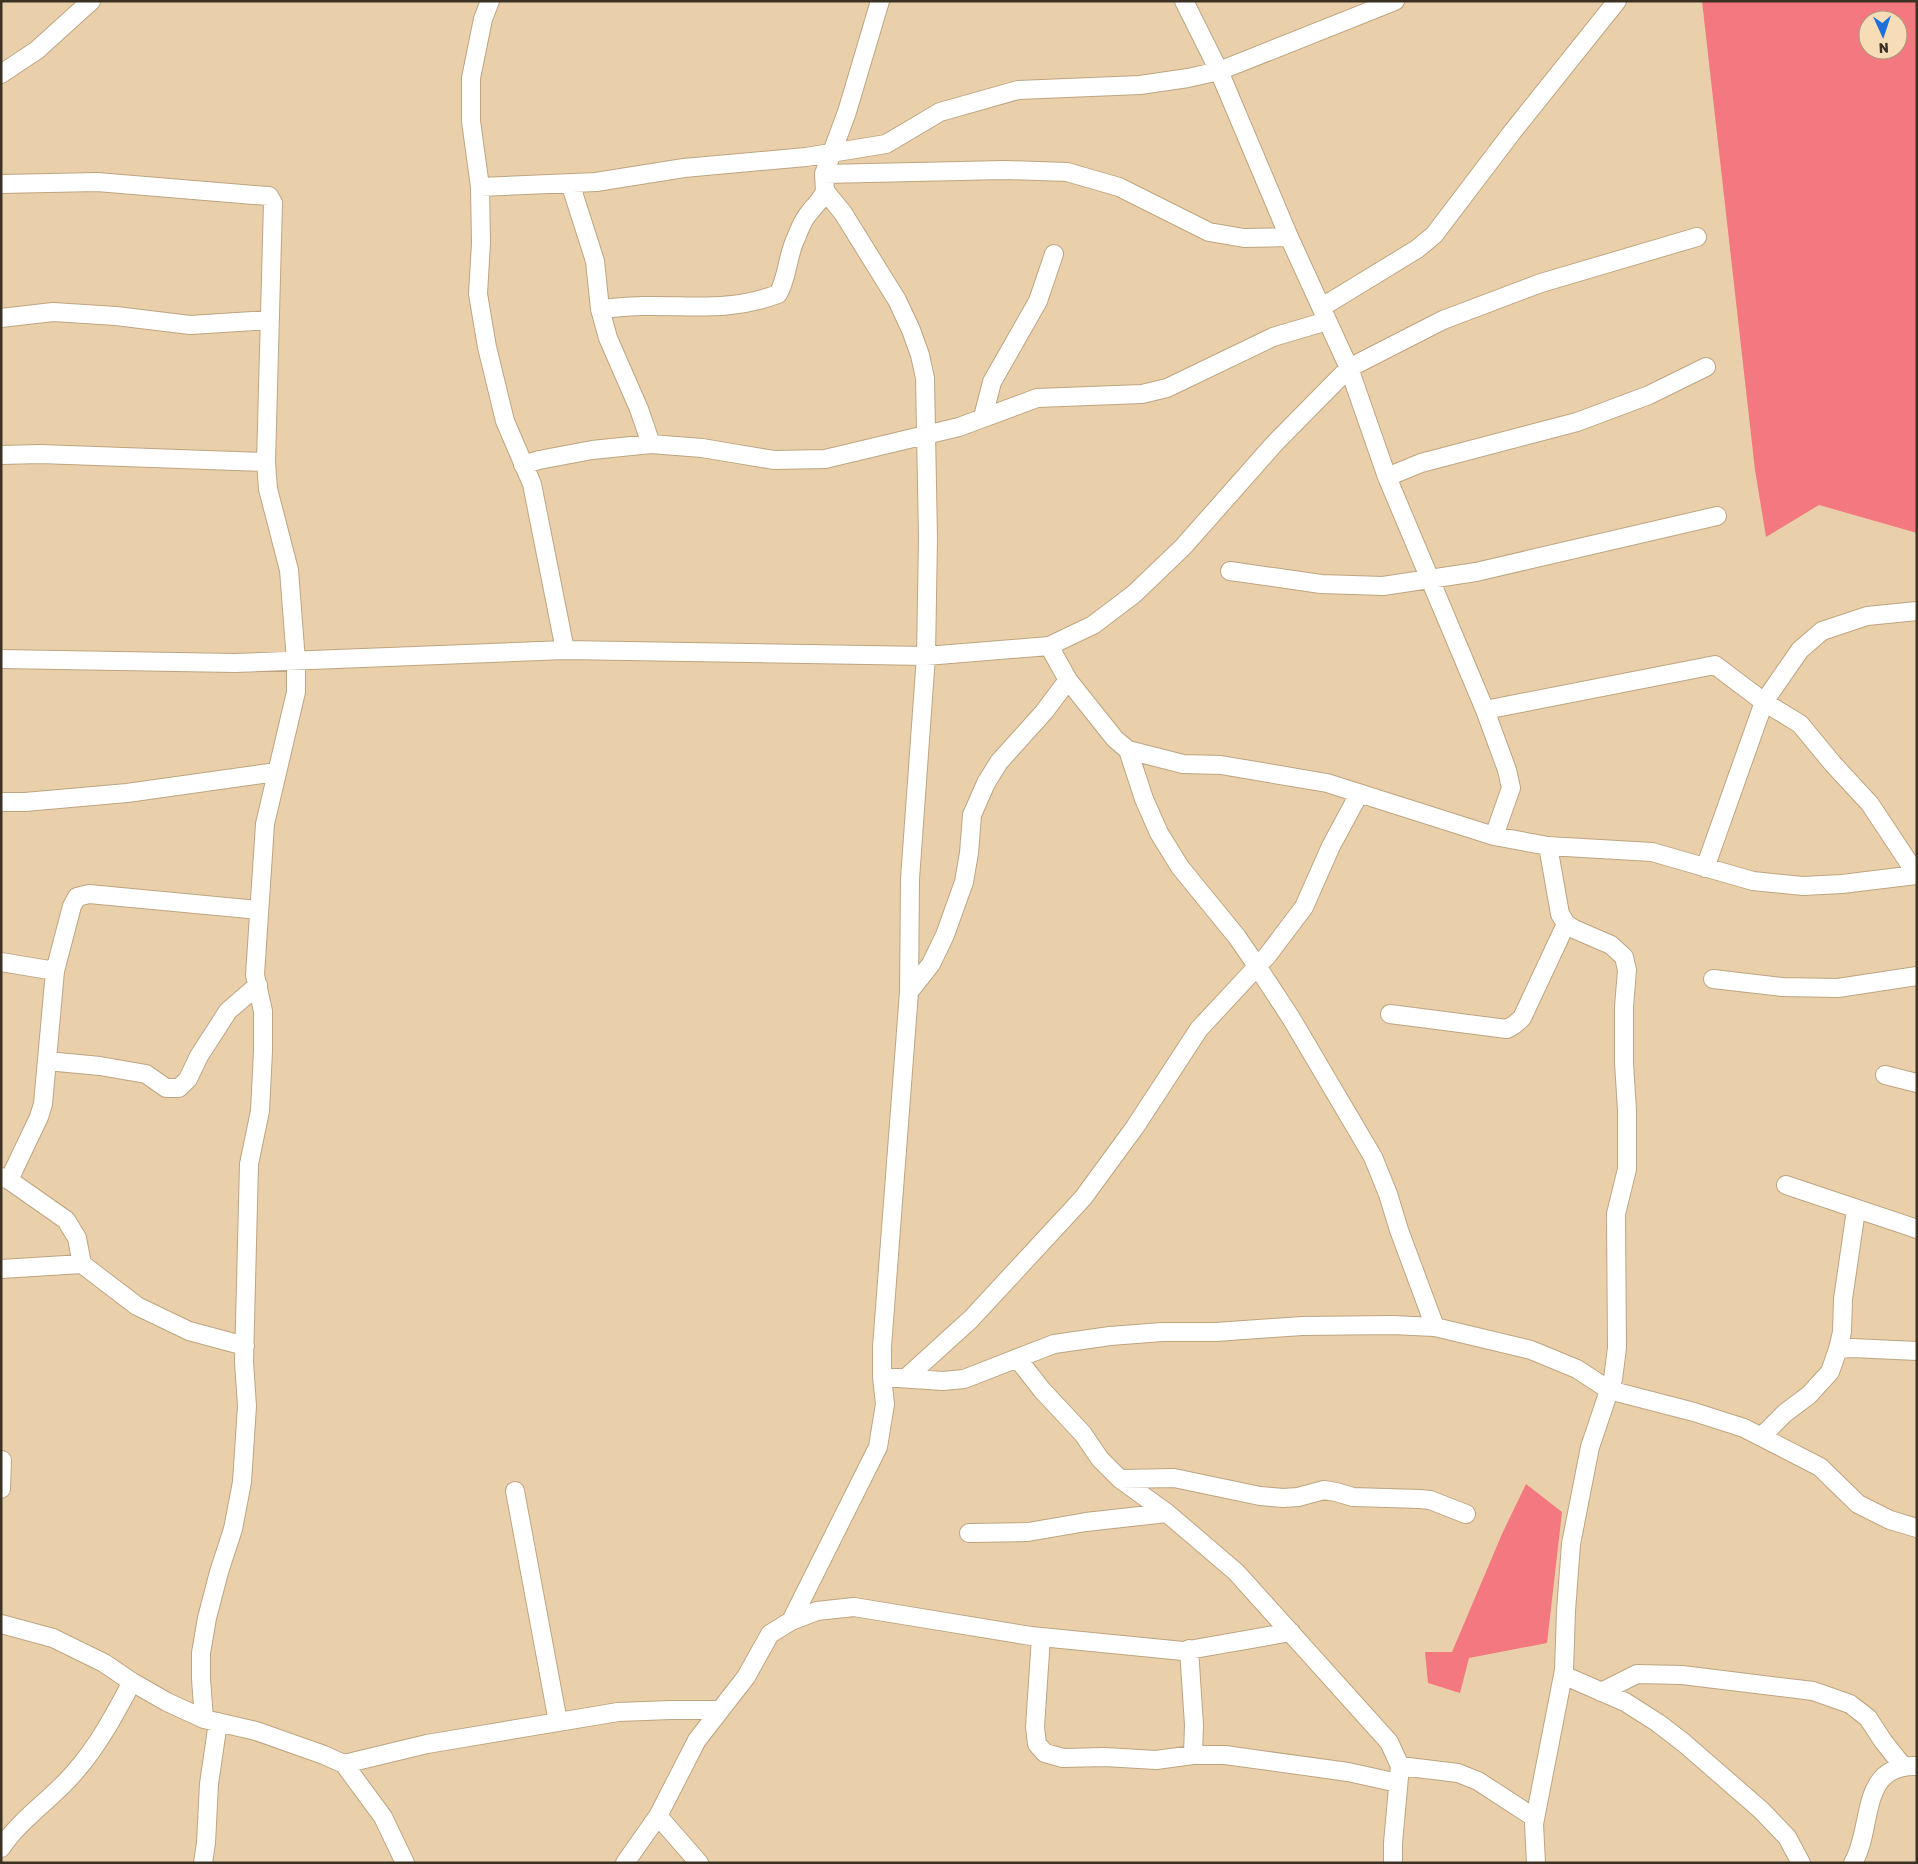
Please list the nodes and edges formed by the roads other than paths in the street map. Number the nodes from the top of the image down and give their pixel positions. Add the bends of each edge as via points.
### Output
1 (91, 1) edge
2 (490, 1) edge
3 (880, 1) edge
4 (1184, 1) edge
5 (1395, 1) edge
6 (1617, 1) edge
7 (1220, 71) junction
8 (1, 74) edge
9 (832, 153) junction
10 (570, 183) junction
11 (825, 183) junction
12 (1, 184) edge
13 (480, 187) junction
14 (1289, 237) junction
15 (1696, 238) dead end
16 (1054, 254) dead end
17 (600, 309) junction
18 (1324, 314) junction
19 (1, 318) edge
20 (270, 320) junction
21 (1706, 366) dead end
22 (1349, 368) junction
23 (983, 417) junction
24 (926, 435) junction
25 (650, 444) junction
26 (1, 455) edge
27 (266, 462) junction
28 (523, 465) junction
29 (1387, 477) junction
30 (1717, 516) dead end
31 (1230, 571) dead end
32 (1430, 580) junction
33 (1917, 611) edge
34 (1049, 646) junction
35 (565, 650) junction
36 (926, 656) junction
37 (1, 659) edge
38 (296, 661) junction
39 (1068, 680) junction
40 (1764, 702) junction
41 (1485, 710) junction
42 (1128, 750) junction
43 (276, 772) junction
44 (1359, 794) junction
45 (1, 802) edge
46 (1494, 836) junction
47 (1548, 846) junction
48 (1705, 868) junction
49 (1916, 875) edge
50 (259, 910) junction
51 (1566, 924) junction
52 (1, 962) edge
53 (1257, 966) junction
54 (55, 971) junction
55 (1917, 976) edge
56 (1713, 979) dead end
57 (258, 985) junction
58 (909, 992) junction
59 (1390, 1014) dead end
60 (47, 1061) junction
61 (1885, 1075) dead end
62 (1917, 1083) edge
63 (5, 1178) edge
64 (1786, 1185) dead end
65 (1856, 1210) junction
66 (1917, 1229) edge
67 (82, 1264) junction
68 (1, 1269) edge
69 (1434, 1327) junction
70 (245, 1346) junction
71 (1838, 1349) junction
72 (1917, 1351) edge
73 (1017, 1358) junction
74 (882, 1377) junction
75 (906, 1378) junction
76 (1609, 1390) junction
77 (1762, 1436) junction
78 (2, 1460) edge
79 (1120, 1480) junction
80 (1, 1489) edge
81 (515, 1491) dead end
82 (1167, 1514) junction
83 (1466, 1514) dead end
84 (1917, 1528) edge
85 (969, 1533) dead end
86 (792, 1621) junction
87 (1, 1624) edge
88 (1291, 1632) junction
89 (1041, 1636) junction
90 (1189, 1649) junction
91 (1563, 1675) junction
92 (132, 1682) junction
93 (1601, 1692) junction
94 (720, 1710) junction
95 (211, 1721) junction
96 (558, 1722) junction
97 (1193, 1755) junction
98 (344, 1764) junction
99 (1910, 1766) edge
100 (1399, 1775) junction
101 (658, 1816) junction
102 (1535, 1818) junction
103 (1, 1848) edge
104 (203, 1863) edge
105 (405, 1863) edge
106 (625, 1863) edge
107 (699, 1863) edge
108 (1393, 1863) edge
109 (1536, 1863) edge
110 (1801, 1863) edge
111 (1853, 1863) edge

1 - 8 street via 37,50
2 - 13 street via 482,19 471,78 471,121
3 - 9 street
4 - 7 street
5 - 7 street
6 - 18 street via 1434,236
7 - 9 street via 1140,85 1018,90 940,112 886,144
7 - 14 street
9 - 10 street
9 - 11 street
10 - 13 street
10 - 17 street via 594,261
11 - 14 street via 1005,170 1067,172 1119,187 1209,232 1244,238
11 - 17 street via 821,200 808,214 794,240 784,283 778,294 744,305
11 - 24 street via 897,300 911,330 925,378
12 - 20 street via 97,182 268,196 273,203 274,216
13 - 28 street via 478,294 500,402
14 - 18 street
15 - 22 street via 1541,283 1443,320
16 - 23 street via 1038,301 992,382
17 - 25 street via 608,338 639,409
18 - 22 street
18 - 23 street via 1167,388 1142,394 1037,398
19 - 20 street via 53,312 190,325
20 - 27 street
21 - 29 street via 1648,395 1577,422 1421,463
22 - 29 street
22 - 34 street via 1275,443 1183,547 1134,594 1094,625
23 - 24 street
24 - 25 street via 825,459 774,460 702,448
24 - 36 street
25 - 28 street via 592,450
26 - 27 street
27 - 38 street via 268,489 289,570
28 - 35 street via 532,484
29 - 32 street
30 - 32 street
31 - 32 street via 1321,584 1382,586
32 - 41 street
33 - 40 street via 1867,616 1822,631 1800,650
34 - 36 street
34 - 39 street
35 - 36 street
35 - 38 street
36 - 58 street via 910,879
37 - 38 street
38 - 43 street via 296,692
39 - 42 street via 1115,739
39 - 58 street via 986,782 972,815 964,882 945,935 931,964
40 - 41 street via 1715,666
40 - 48 street
40 - 49 street via 1800,724 1870,804
41 - 46 street via 1507,770 1510,788
42 - 44 street via 1182,764 1221,765 1327,783
42 - 53 street via 1159,833 1180,867
43 - 45 street via 128,793
43 - 50 street via 266,824
44 - 46 street
44 - 53 street via 1304,907
46 - 47 street
47 - 48 street via 1652,852
47 - 51 street via 1560,914
48 - 49 street via 1753,881 1803,886
50 - 54 street via 89,894 78,897 72,906
50 - 57 street via 255,975
51 - 59 street via 1522,1018 1514,1025 1507,1028
51 - 76 street via 1611,945 1624,956 1627,970 1624,1063 1627,1169 1616,1214 1617,1348
52 - 54 street
53 - 69 street via 1373,1157
53 - 75 street via 1199,1029 1083,1198 971,1319
54 - 60 street
55 - 56 street via 1838,988 1782,987
57 - 60 street via 228,1012 188,1079 179,1088 166,1088 146,1074
57 - 70 street via 263,1011 263,1051 260,1110 249,1164
58 - 74 street
60 - 63 street via 39,1117
61 - 62 street
63 - 67 street via 66,1220 77,1238
64 - 65 street
65 - 66 street
65 - 71 street
67 - 68 street
67 - 70 street via 137,1306 189,1331
69 - 73 street via 1392,1324 1162,1332 1054,1344
69 - 76 street via 1531,1350 1578,1369
70 - 95 street via 247,1406 242,1482 233,1529 207,1618 201,1662
71 - 72 street
71 - 77 street via 1830,1372
73 - 75 street via 964,1379
73 - 79 street
74 - 75 street
74 - 86 street via 885,1404 878,1447
76 - 77 street via 1694,1412
76 - 91 street via 1590,1447 1571,1544
77 - 84 street via 1820,1467 1858,1504 1890,1520
78 - 80 street
79 - 82 street
79 - 83 street via 1174,1478 1283,1498 1324,1490 1353,1497 1420,1499
81 - 96 street
82 - 85 street via 1028,1532
82 - 88 street via 1236,1572
86 - 89 street via 817,1611 854,1607
86 - 94 street via 770,1634 746,1677
87 - 92 street via 53,1638 104,1663
88 - 90 street
88 - 100 street via 1389,1742
89 - 90 street via 1183,1651
89 - 97 street via 1035,1727 1037,1744 1045,1753 1063,1758 1156,1760
90 - 97 street
91 - 93 street
91 - 102 street
92 - 95 street
92 - 103 street via 107,1728 75,1772
93 - 99 street via 1637,1674 1682,1675 1812,1691 1850,1704 1868,1718 1883,1741
93 - 110 street via 1625,1702 1658,1723 1719,1773 1787,1837
94 - 96 street via 618,1712
94 - 101 street via 697,1740
95 - 98 street via 256,1731
95 - 104 street
96 - 98 street via 427,1744
97 - 100 street via 1225,1755 1348,1772
98 - 105 street via 383,1817
99 - 111 street via 1884,1776 1869,1801 1860,1852
100 - 102 street via 1458,1773 1478,1781
100 - 108 street
101 - 106 street
101 - 107 street
102 - 109 street

